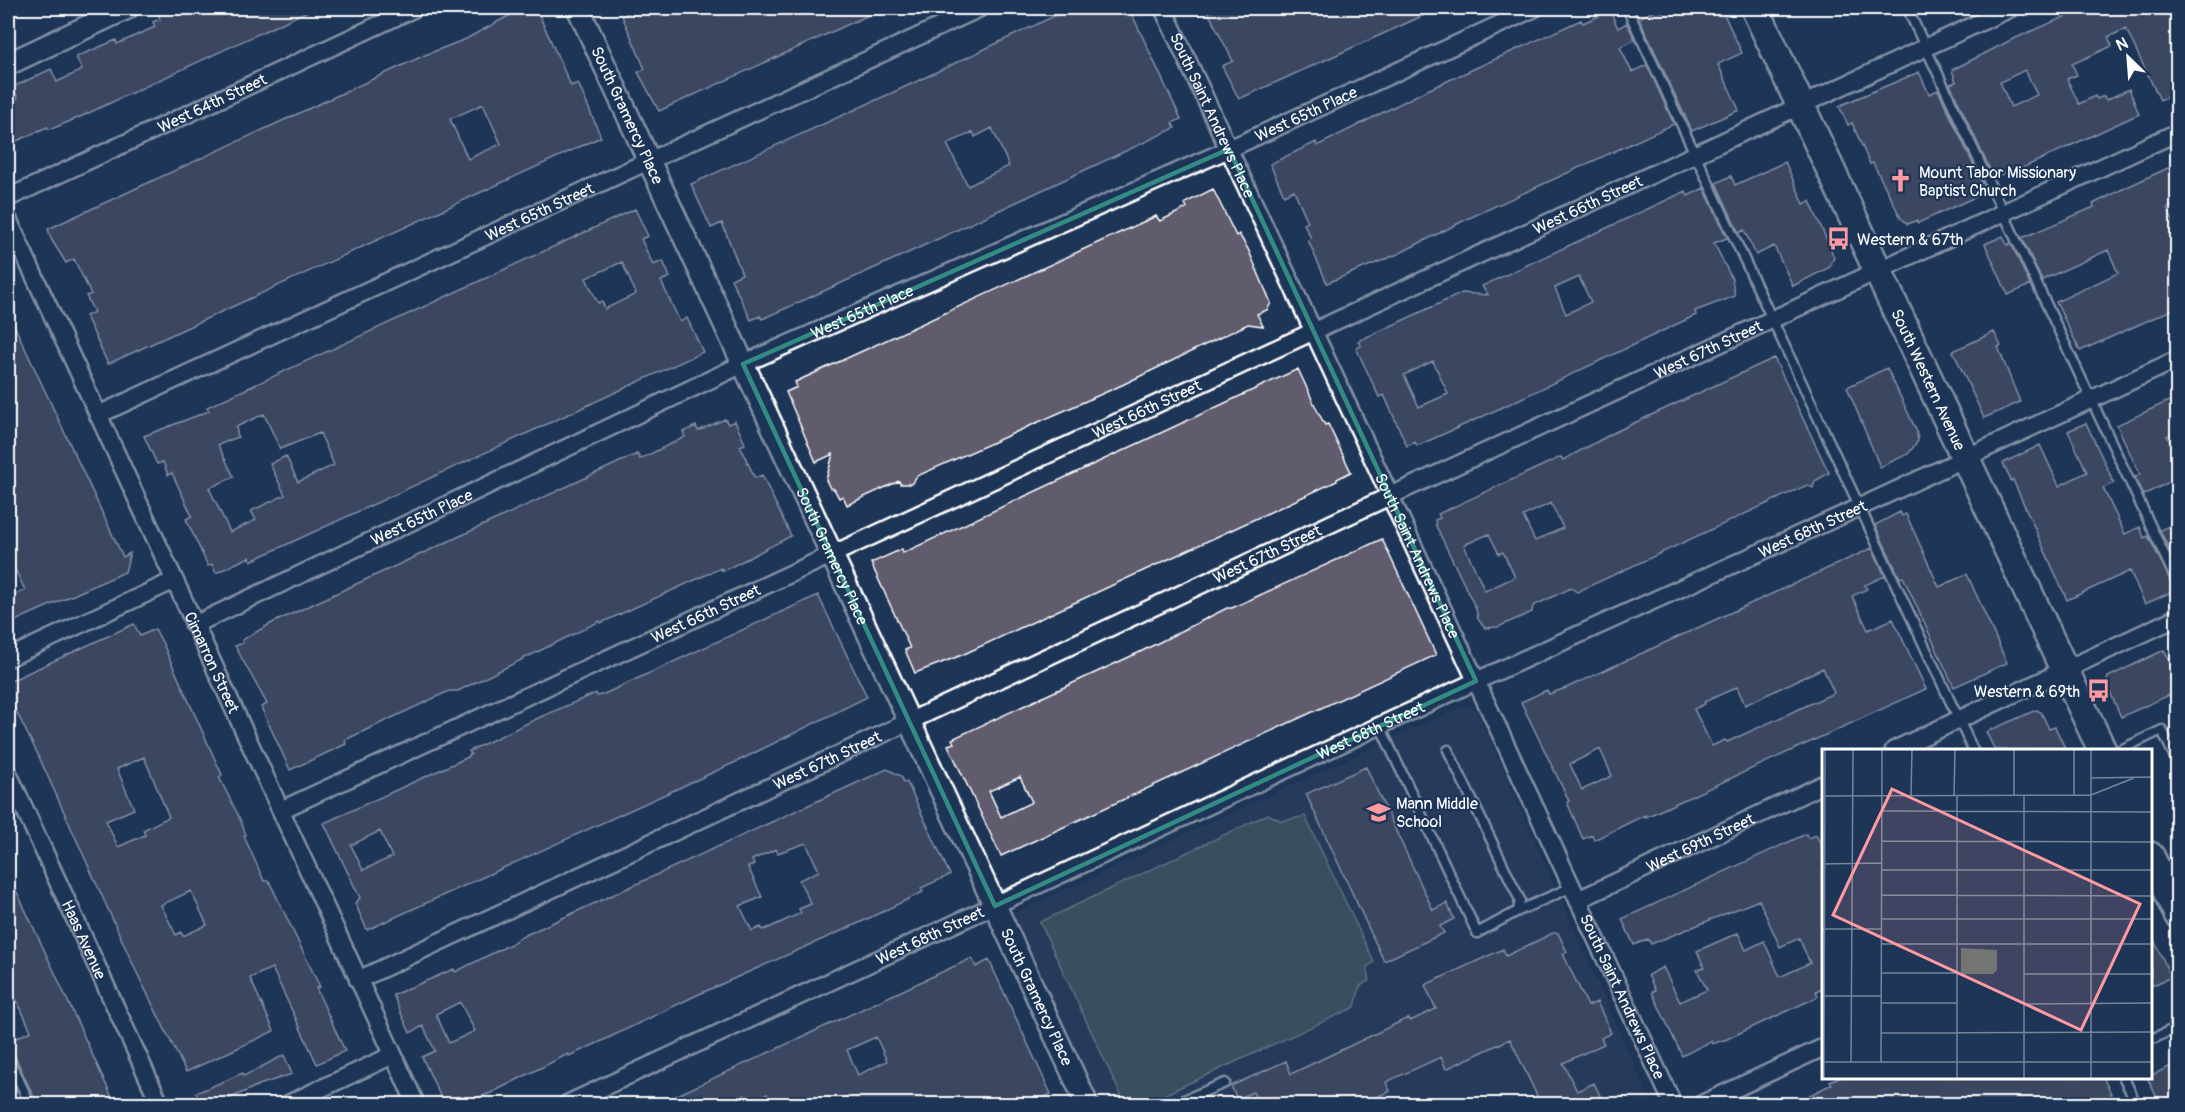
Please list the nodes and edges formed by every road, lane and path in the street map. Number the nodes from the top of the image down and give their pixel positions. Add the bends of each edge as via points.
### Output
1 (127, 8) edge
2 (415, 8) edge
3 (578, 8) edge
4 (980, 8) edge
5 (1162, 8) edge
6 (1535, 8) edge
7 (1628, 8) edge
8 (1755, 8) edge
9 (1906, 8) edge
10 (2011, 8) edge
11 (1924, 48) junction
12 (8, 64) edge
13 (1801, 107) junction
14 (2178, 132) edge
15 (1229, 149) junction
16 (1695, 156) junction
17 (650, 161) junction
18 (8, 198) edge
19 (2002, 213) junction
20 (8, 219) edge
21 (1880, 271) junction
22 (1772, 321) junction
23 (1315, 331) junction
24 (2178, 359) edge
25 (743, 364) junction
26 (2089, 400) junction
27 (98, 416) junction
28 (1966, 457) junction
29 (1390, 496) junction
30 (1860, 507) junction
31 (832, 555) junction
32 (172, 581) junction
33 (2178, 584) edge
34 (2178, 617) edge
35 (194, 624) junction
36 (8, 658) edge
37 (2065, 670) junction
38 (1476, 681) junction
39 (1959, 720) junction
40 (909, 721) junction
41 (1380, 726) junction
42 (1896, 749) edge
43 (1973, 749) edge
44 (2102, 749) edge
45 (2122, 749) edge
46 (1448, 750) dead end
47 (2178, 764) edge
48 (8, 773) edge
49 (1822, 785) edge
50 (281, 810) junction
51 (2152, 858) edge
52 (2164, 886) edge
53 (1575, 893) junction
54 (995, 906) junction
55 (1518, 911) junction
56 (2178, 914) edge
57 (358, 980) junction
58 (2178, 1027) edge
59 (2152, 1040) edge
60 (1822, 1048) edge
61 (393, 1055) junction
62 (8, 1057) edge
63 (2125, 1079) edge
64 (1225, 1083) dead end
65 (30, 1104) edge
66 (160, 1104) edge
67 (288, 1104) edge
68 (416, 1104) edge
69 (567, 1104) edge
70 (1087, 1104) edge
71 (1174, 1104) edge
72 (1673, 1104) edge
73 (1702, 1104) edge
74 (2136, 1104) edge

1 - 12 street
2 - 18 street, West 64th Street
3 - 17 street, South Gramercy Place
4 - 17 street, West 65th Street
5 - 15 street, South Saint Andrews Place
6 - 15 street, West 65th Place
7 - 16 lane
8 - 13 main road, South Western Avenue
9 - 11 lane
10 - 11 street, West 66th Street
11 - 13 street, West 66th Street
11 - 19 lane
13 - 16 street, West 66th Street
13 - 21 main road, South Western Avenue
14 - 19 street, West 67th Street
15 - 23 street, South Saint Andrews Place
15 - 25 street, West 65th Place
16 - 22 lane
16 - 23 street, West 66th Street
17 - 25 street, South Gramercy Place
17 - 27 street, West 65th Street
19 - 21 street, West 67th Street
19 - 26 lane
20 - 27 street, Cimarron Street
21 - 22 street, West 67th Street
21 - 28 main road, South Western Avenue
22 - 29 street, West 67th Street
22 - 30 lane
23 - 29 street, South Saint Andrews Place
23 - 31 street, West 66th Street
24 - 26 street, West 68th Street
25 - 31 street, South Gramercy Place
25 - 35 street, West 65th Place
26 - 28 street, West 68th Street
26 - 33 lane
27 - 32 street, Cimarron Street
28 - 30 street, West 68th Street
28 - 37 main road, South Western Avenue
29 - 38 street, South Saint Andrews Place
29 - 40 street, West 67th Street
30 - 38 street, West 68th Street
30 - 39 lane
31 - 40 street, South Gramercy Place
31 - 50 street, West 66th Street
32 - 35 street, Cimarron Street
32 - 36 street
34 - 37 street
35 - 50 street, Cimarron Street
37 - 39 street
37 - 44 main road, South Western Avenue
38 - 41 street, West 68th Street
38 - 53 street, South Saint Andrews Place
39 - 42 street
39 - 43 lane
40 - 54 street, South Gramercy Place
40 - 57 street, West 67th Street
41 - 54 street, West 68th Street
41 - 55 lane via 1477,933
45 - 47 lane via 2162,730
46 - 55 lane via 1520,900
48 - 66 street, Haas Avenue
49 - 53 street, West 69th Street
50 - 57 street, Cimarron Street
51 - 52 main road
52 - 56 main road
53 - 55 lane
53 - 72 street, South Saint Andrews Place
54 - 69 street, West 68th Street
54 - 70 street, South Gramercy Place
57 - 61 street, Cimarron Street
58 - 59 lane
60 - 73 street
61 - 67 street
61 - 68 street, Cimarron Street
62 - 65 lane
63 - 74 lane
64 - 71 lane

